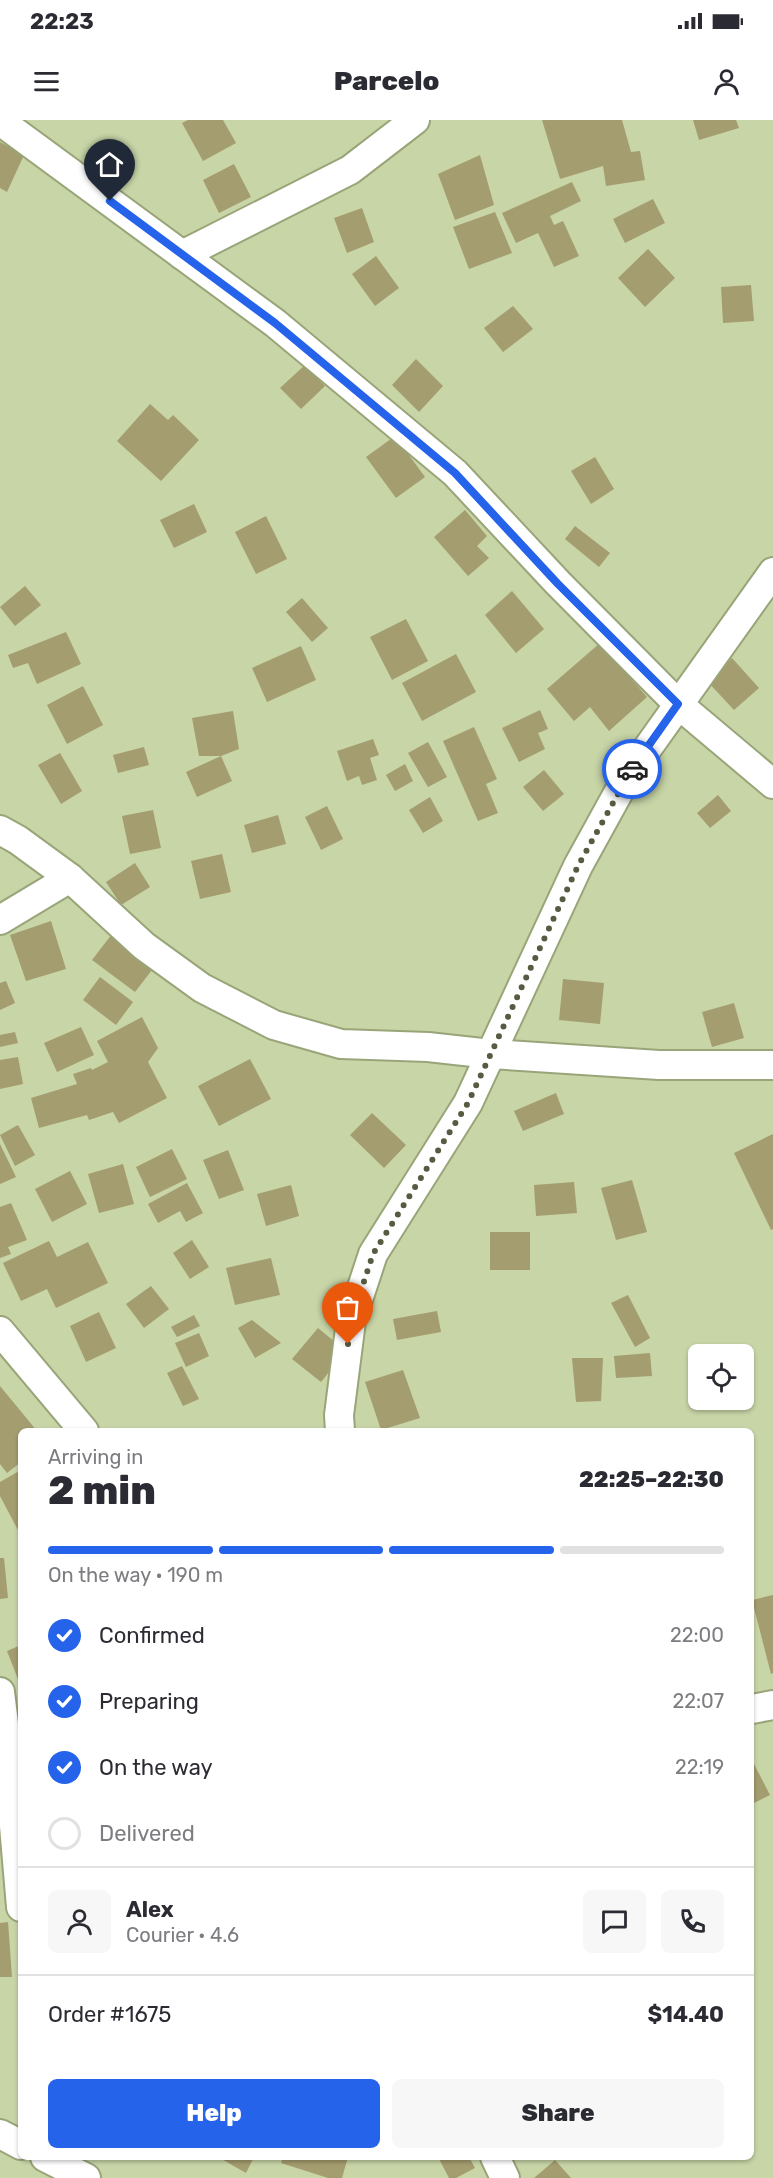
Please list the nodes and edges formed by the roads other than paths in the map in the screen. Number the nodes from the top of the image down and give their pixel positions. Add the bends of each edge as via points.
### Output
1 (415, 120) edge
2 (0, 121) edge
3 (182, 255) junction
4 (773, 572) edge
5 (678, 704) junction
6 (773, 784) edge
7 (0, 830) edge
8 (70, 878) junction
9 (0, 920) edge
10 (491, 1054) junction
11 (773, 1065) edge
12 (0, 1331) edge
13 (81, 1428) edge
14 (340, 1428) edge
15 (0, 1692) edge
16 (773, 1705) edge
17 (754, 1709) edge
18 (18, 1872) edge
19 (0, 2134) edge
20 (18, 2143) edge
21 (54, 2160) edge
22 (496, 2160) edge
23 (86, 2178) edge
24 (505, 2178) edge

1 - 3 street via 350,170
2 - 3 street
3 - 5 street via 275,323 455,473
4 - 5 street
5 - 6 street
5 - 10 street via 627,777 578,866
7 - 8 street
8 - 9 street
8 - 10 street via 144,946 202,988 274,1025 341,1044
10 - 11 street via 659,1065
10 - 14 street via 468,1103 373,1254 351,1321
12 - 13 street
15 - 18 street
16 - 17 street
19 - 20 street
21 - 23 street
22 - 24 street

